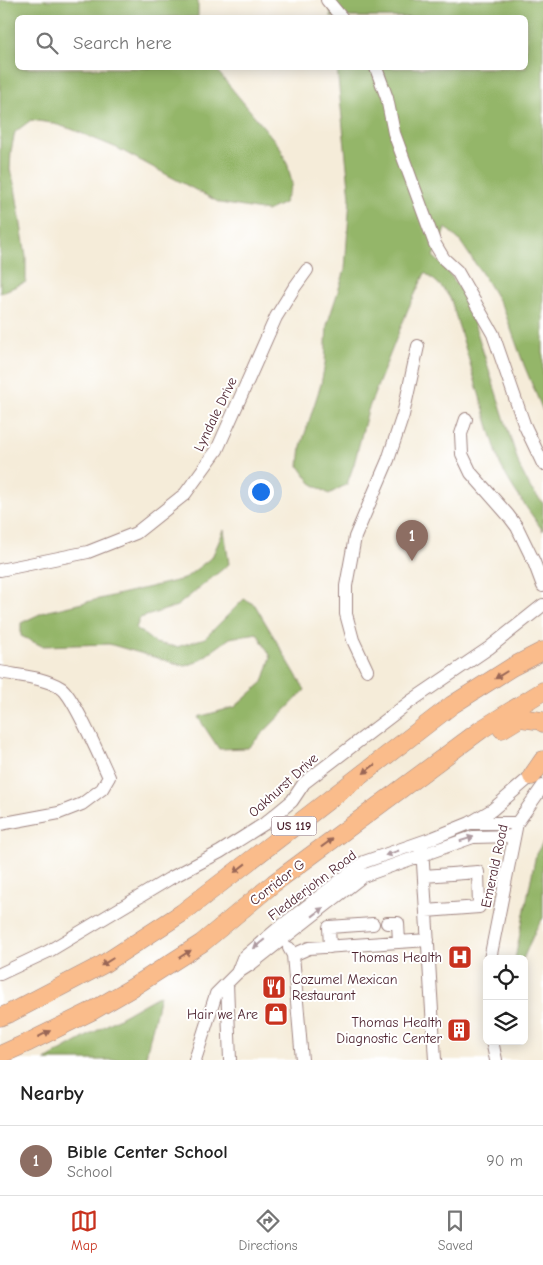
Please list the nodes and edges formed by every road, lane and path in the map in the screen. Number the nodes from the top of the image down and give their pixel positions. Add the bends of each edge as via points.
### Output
1 (327, 0) edge
2 (340, 15) edge
3 (377, 70) edge
4 (307, 270) dead end
5 (418, 346) dead end
6 (466, 419) dead end
7 (543, 464) edge
8 (0, 570) edge
9 (543, 586) edge
10 (543, 605) edge
11 (543, 651) edge
12 (367, 670) dead end
13 (0, 672) edge
14 (543, 691) edge
15 (543, 723) edge
16 (543, 760) edge
17 (539, 776) edge
18 (392, 795) junction
19 (470, 823) junction
20 (517, 823) junction
21 (0, 824) edge
22 (514, 836) junction
23 (422, 849) junction
24 (424, 876) junction
25 (426, 911) junction
26 (387, 923) dead end
27 (373, 924) dead end
28 (279, 934) junction
29 (428, 940) junction
30 (399, 942) junction
31 (330, 947) junction
32 (293, 955) junction
33 (491, 955) edge
34 (0, 974) edge
35 (227, 983) junction
36 (5, 1015) edge
37 (493, 1045) edge
38 (0, 1054) edge
39 (195, 1060) edge
40 (230, 1060) edge
41 (302, 1060) edge
42 (435, 1060) edge
43 (496, 1060) edge

1 - 2 street
3 - 7 street via 387,98 394,133 435,244 457,271 493,334 524,424
4 - 8 street, Lyndale Drive via 276,317 217,450 185,494 136,533 88,552
5 - 12 street via 403,415 388,460 355,537 346,586 346,614 353,640
6 - 9 street via 461,434 462,454 472,473 517,527
10 - 34 street, Oakhurst Drive via 304,783 292,801 264,824 49,951
11 -> 36 highway, US 119 via 452,705 182,913 102,965
13 - 21 street via 49,682 63,689 109,777 102,789 82,804 59,813
14 - 18 highway, Corridor G / US 119 via 482,729
15 - 18 highway via 520,718
16 - 17 highway
17 - 19 street
17 - 20 street, Emerald Road
38 -> 18 highway, Corridor G / US 119 via 92,1011 202,943 274,882
19 - 20 street, Fledderjohn Road
19 - 23 street, Fledderjohn Road
20 - 22 street, Emerald Road
23 -> 22 street via 473,837
22 - 33 street, Emerald Road
23 - 24 street
23 - 28 street, Fledderjohn Road via 364,862
24 - 25 street
24 - 25 street via 478,872 479,907
25 - 29 street
26 - 30 street via 398,923
27 - 31 street via 329,927
28 - 32 street
28 - 35 street, Fledderjohn Road via 243,958 238,973
29 - 30 street
29 - 42 street
30 - 31 street
31 - 32 street via 310,948
32 - 41 street
35 - 39 street, Fledderjohn Road via 216,994
35 - 40 street
37 - 43 street

